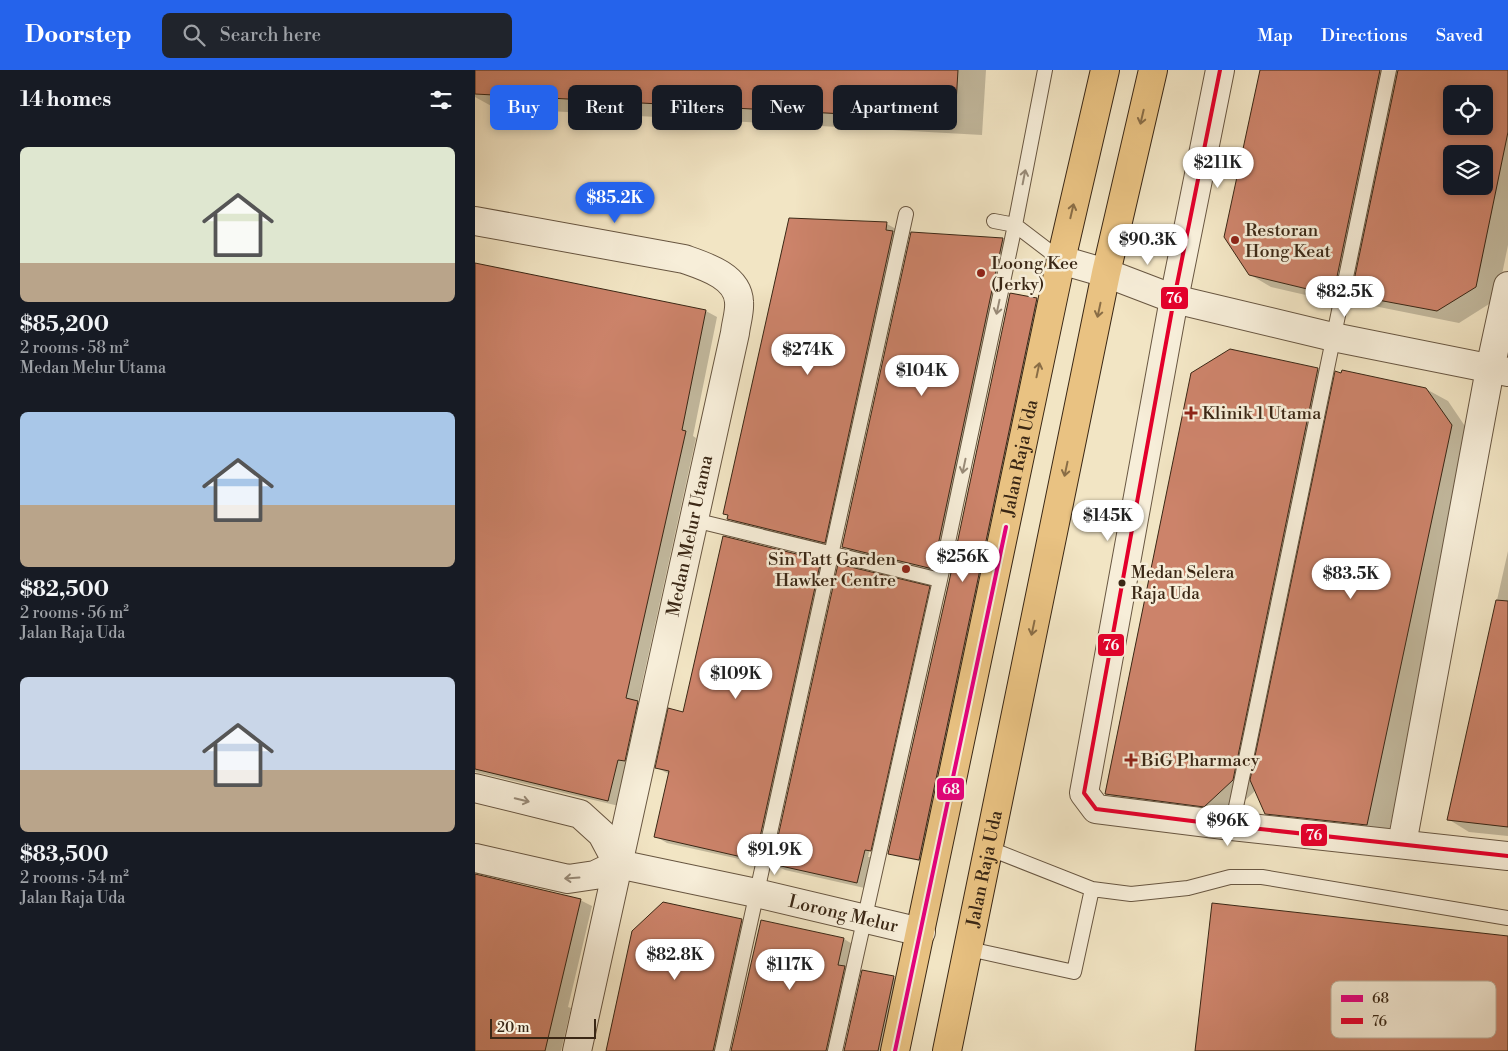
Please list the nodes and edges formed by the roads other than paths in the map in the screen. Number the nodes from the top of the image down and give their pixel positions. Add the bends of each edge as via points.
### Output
1 (1045, 70) edge
2 (1105, 70) edge
3 (1153, 70) edge
4 (1220, 70) edge
5 (1389, 70) edge
6 (906, 214) dead end
7 (475, 221) edge
8 (994, 221) dead end
9 (1015, 225) junction
10 (1061, 260) junction
11 (1106, 273) junction
12 (1508, 286) edge
13 (1174, 299) junction
14 (1333, 337) junction
15 (1499, 370) edge
16 (694, 520) junction
17 (831, 554) junction
18 (940, 580) junction
19 (475, 788) edge
20 (1232, 826) junction
21 (1402, 844) junction
22 (988, 848) junction
23 (1508, 856) edge
24 (475, 858) edge
25 (619, 864) junction
26 (1092, 889) junction
27 (756, 894) junction
28 (863, 918) junction
29 (1508, 918) edge
30 (921, 932) junction
31 (969, 949) junction
32 (577, 1051) edge
33 (722, 1051) edge
34 (835, 1051) edge
35 (895, 1051) edge
36 (947, 1051) edge

9 -> 1 lane
10 -> 2 main road, Jalan Raja Uda
3 -> 11 main road, Jalan Raja Uda
4 - 13 street
5 - 14 lane
6 - 17 lane
7 - 16 street, Medan Melur Utama via 684,259 712,269 733,284 739,301 735,333
8 - 9 lane
9 - 10 lane
9 -> 18 lane
10 - 11 street
30 -> 10 main road, Jalan Raja Uda
11 - 13 street
11 -> 22 main road, Jalan Raja Uda
12 - 15 street
13 - 14 street
13 - 20 street via 1084,793 1096,809
14 - 15 street
14 - 20 lane
15 - 21 street
16 - 17 lane
16 - 25 street, Medan Melur Utama
17 - 18 lane
17 - 27 lane
18 - 28 lane
19 -> 25 street via 580,814 602,834
20 - 21 street
21 - 23 street
22 - 26 lane
22 - 31 main road, Jalan Raja Uda
25 -> 24 street via 595,874 568,879
25 - 27 street, Lorong Melur
25 - 32 street, Medan Melur Utama
26 - 29 lane via 1131,894 1188,888 1230,877 1262,878
26 - 31 lane via 1074,972
27 - 28 street, Lorong Melur
27 - 33 lane
28 - 30 street, Lorong Melur
28 - 34 lane
30 - 35 main road, Jalan Raja Uda
31 - 36 main road, Jalan Raja Uda

